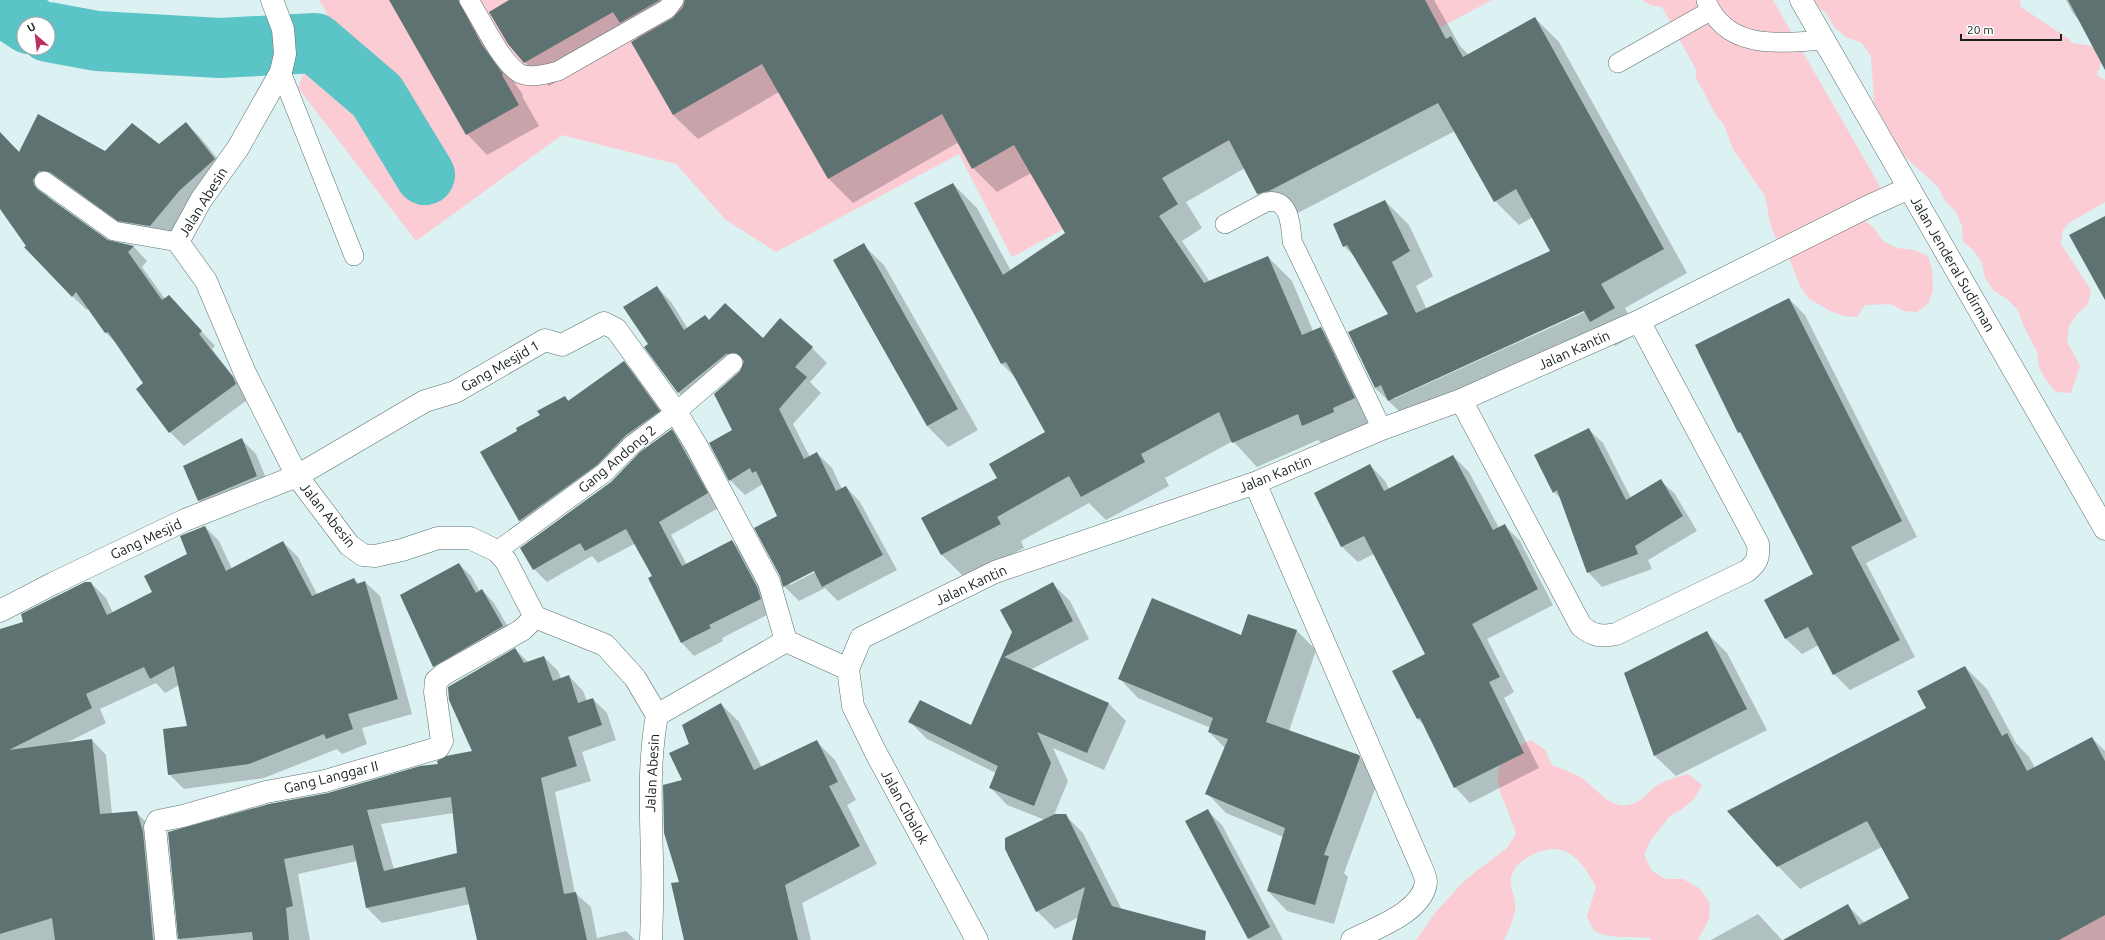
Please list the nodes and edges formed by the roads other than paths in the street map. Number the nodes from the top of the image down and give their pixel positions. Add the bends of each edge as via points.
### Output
1 (272, 0) edge
2 (469, 0) edge
3 (674, 0) edge
4 (1801, 0) edge
5 (1708, 6) edge
6 (1824, 40) junction
7 (1618, 63) dead end
8 (281, 72) junction
9 (44, 181) dead end
10 (1909, 188) junction
11 (1225, 224) dead end
12 (178, 242) junction
13 (354, 256) dead end
14 (1639, 321) junction
15 (733, 363) dead end
16 (1461, 400) junction
17 (676, 412) junction
18 (1382, 429) junction
19 (297, 476) junction
20 (1255, 483) junction
21 (2105, 529) edge
22 (497, 551) junction
23 (0, 611) edge
24 (535, 617) junction
25 (786, 641) junction
26 (848, 669) junction
27 (657, 715) junction
28 (166, 940) edge
29 (651, 940) edge
30 (977, 940) edge
31 (1352, 940) edge

1 - 8 street, Jalan Abesin via 283,28 285,54
2 - 3 lane via 505,60 520,74 542,76 558,71 660,13
4 - 6 street, Jalan Jenderal Sudirman
5 - 6 lane via 1722,26 1741,38 1776,44
5 - 7 lane
6 - 10 street, Jalan Jenderal Sudirman
8 - 12 street, Jalan Abesin via 238,148 201,200
8 - 13 lane
9 - 12 lane via 114,231
10 - 14 street, Jalan Kantin
10 - 21 street, Jalan Jenderal Sudirman
11 - 18 lane via 1266,202 1273,200 1280,202 1284,207 1289,216 1292,241
12 - 19 street, Jalan Abesin via 206,281 245,373
14 - 16 street, Jalan Kantin
14 - 16 street via 1758,544 1759,555 1756,564 1747,570 1616,634 1603,637 1590,634 1581,626
15 - 17 lane, Gang Andong 2
16 - 18 street, Jalan Kantin
17 - 19 street, Gang Mesjid 1 via 616,330 604,323 562,345 545,340 455,392 425,401
17 - 22 lane, Gang Andong 2 via 633,444 604,473
17 - 25 street via 769,582
18 - 20 street, Jalan Kantin
19 - 22 street, Jalan Abesin via 348,545 363,555 375,556 402,550 438,538 470,538
19 - 23 street, Gang Mesjid via 186,520
20 - 26 street, Jalan Kantin via 995,572 861,638
20 - 31 street via 1426,882 1410,910
22 - 24 street, Jalan Abesin via 506,561
24 - 27 street, Jalan Abesin via 605,645 635,678
24 - 28 street, Gang Langgar II via 522,630 436,681 435,692 442,741 438,748 325,781 266,792 158,821 155,826
25 - 26 street
25 - 27 street
26 - 30 street, Jalan Cibalok via 853,706
27 - 29 street, Jalan Abesin via 652,746 650,813

